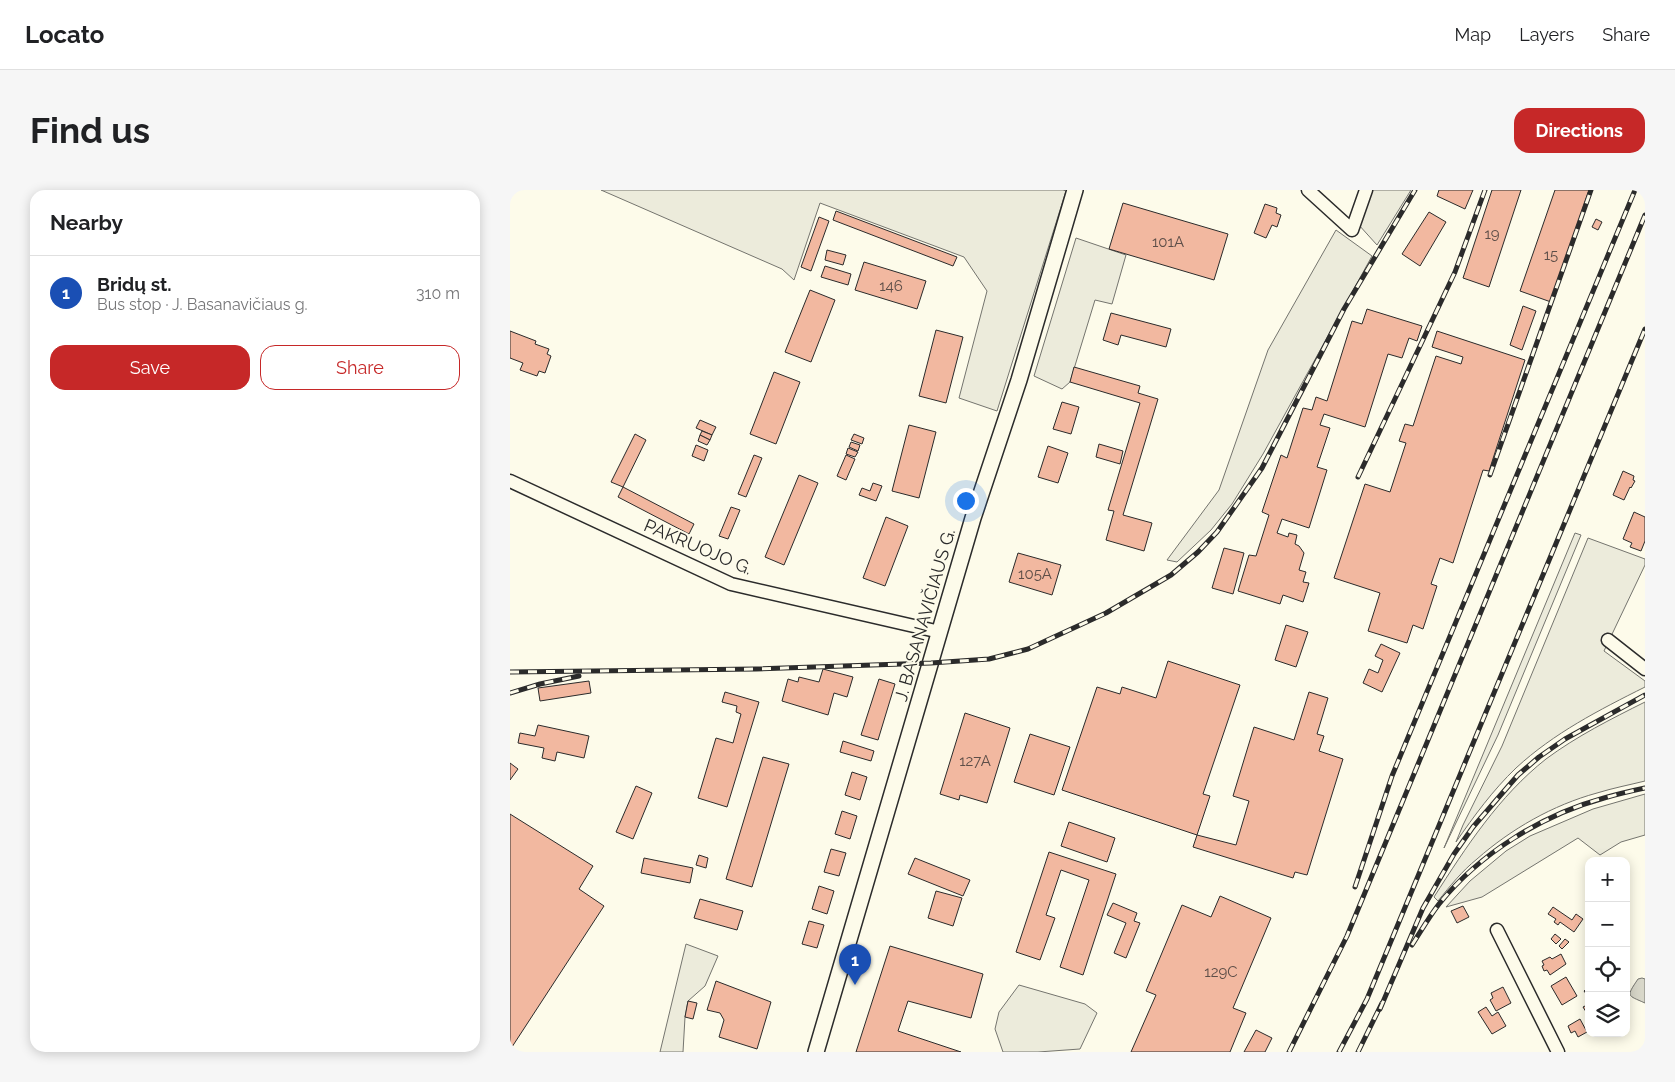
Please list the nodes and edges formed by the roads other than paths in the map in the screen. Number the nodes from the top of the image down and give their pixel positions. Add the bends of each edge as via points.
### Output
1 (1075, 190) edge
2 (1308, 190) edge
3 (1366, 190) edge
4 (510, 481) edge
5 (940, 632) junction
6 (1608, 640) dead end
7 (1645, 669) edge
8 (1497, 930) dead end
9 (816, 1052) edge
10 (1558, 1052) edge

1 - 5 main road, J. BASANAVIČIAUS G.
2 - 3 street via 1352,230
4 - 5 street, PAKRUOJO G. via 731,584
5 - 9 main road, J. BASANAVIČIAUS G.
6 - 7 street
8 - 10 street

